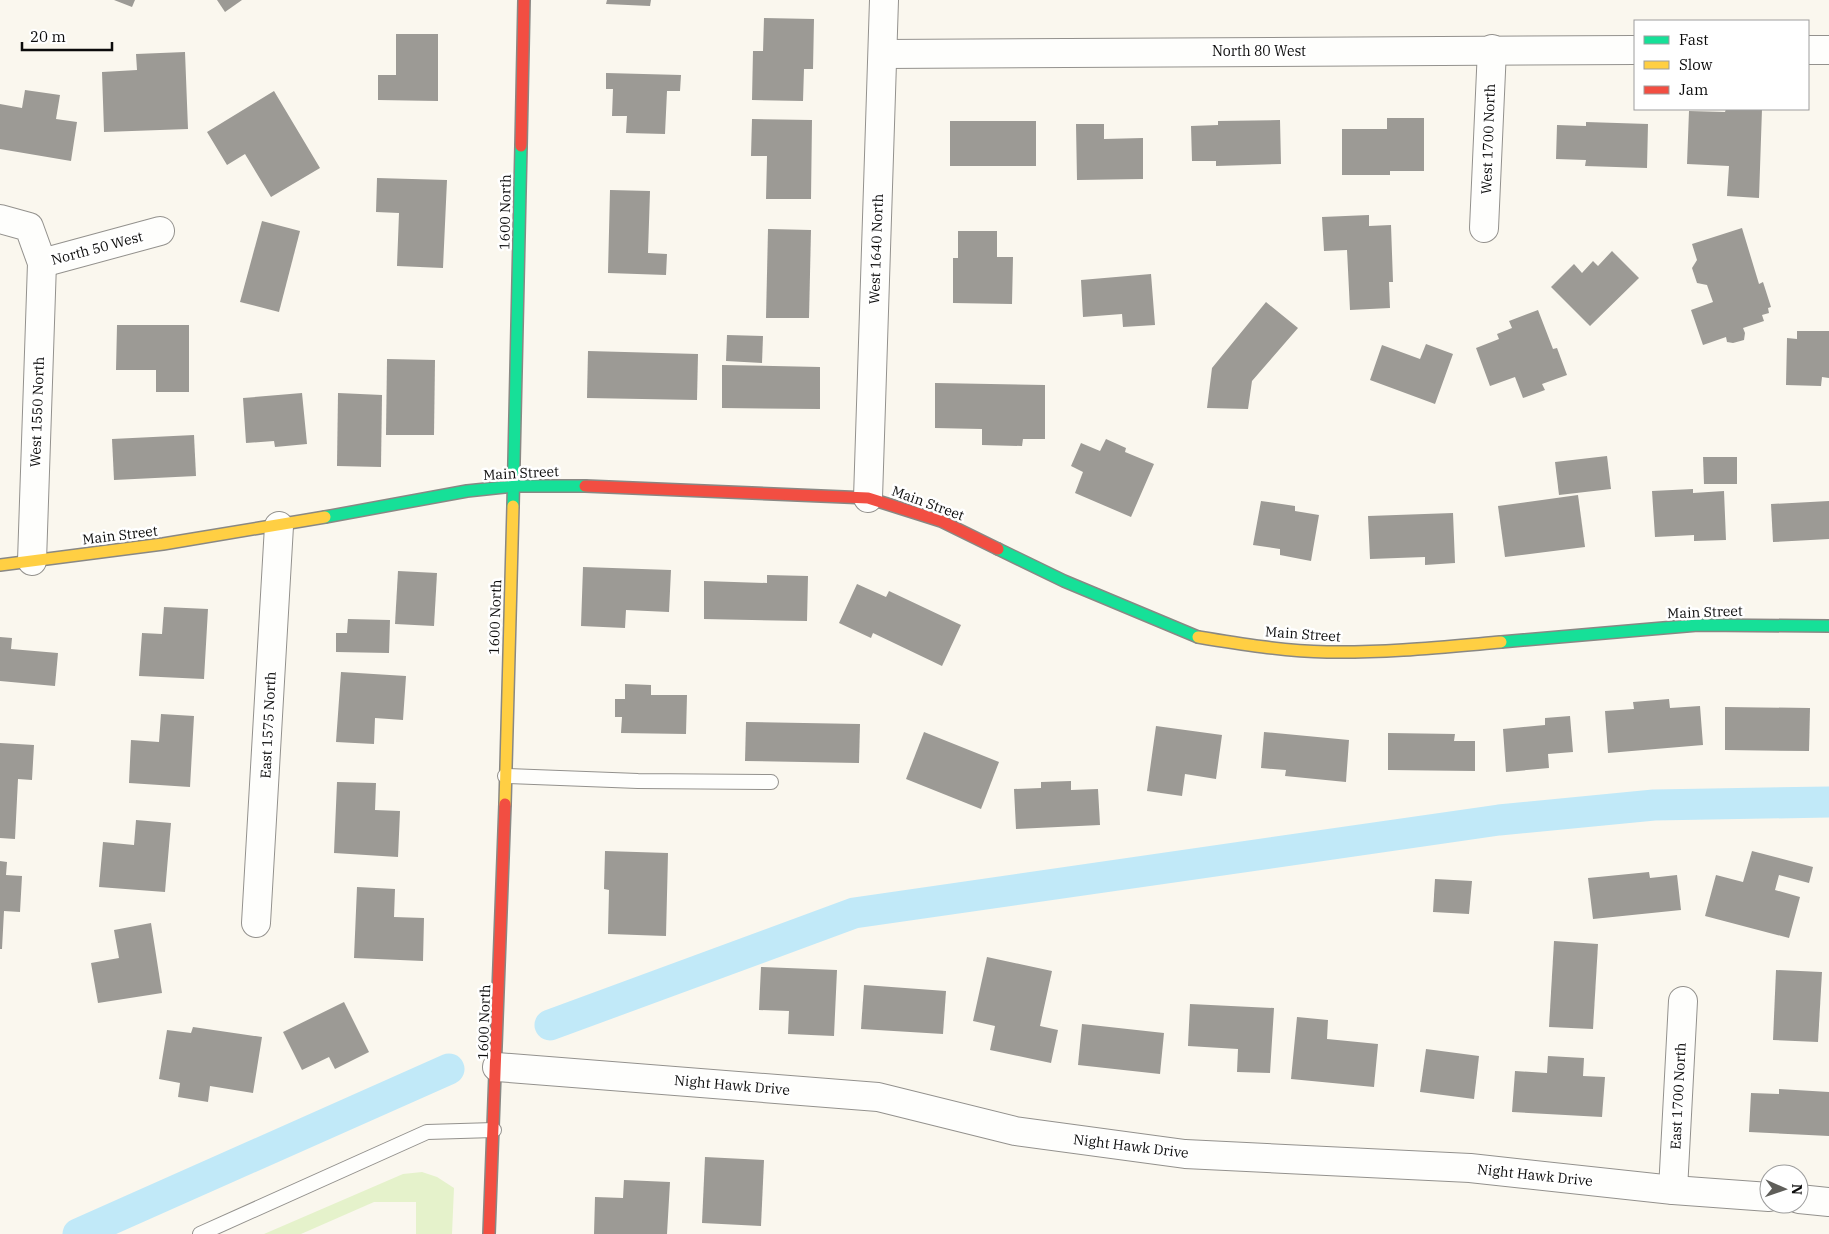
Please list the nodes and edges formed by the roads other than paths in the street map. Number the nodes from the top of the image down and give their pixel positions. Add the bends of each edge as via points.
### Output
1 (524, 0) edge
2 (884, 0) edge
3 (1492, 49) junction
4 (1634, 50) edge
5 (1809, 50) edge
6 (1829, 50) edge
7 (883, 54) junction
8 (0, 219) edge
9 (1484, 228) dead end
10 (160, 231) dead end
11 (42, 263) junction
12 (514, 486) junction
13 (868, 498) junction
14 (279, 526) junction
15 (32, 561) junction
16 (0, 565) edge
17 (1829, 626) edge
18 (506, 776) junction
19 (771, 782) dead end
20 (256, 923) dead end
21 (1683, 1001) dead end
22 (497, 1067) junction
23 (494, 1130) junction
24 (1673, 1190) junction
25 (1759, 1196) edge
26 (1809, 1200) edge
27 (1829, 1202) edge
28 (200, 1234) edge
29 (490, 1234) edge

1 - 12 street, 1600 North
2 - 7 street, West 1640 North
3 - 4 street, North 80 West
3 - 7 street, North 80 West
3 - 9 street, West 1700 North
5 - 6 street
7 - 13 street, West 1640 North
8 - 11 street, North 50 West via 29,227
10 - 11 street, North 50 West
11 - 15 street, West 1550 North
12 - 13 street, Main Street
12 - 14 street, Main Street via 467,491
12 - 18 street, 1600 North
13 - 17 street, Main Street via 941,521 1064,582 1193,636 1247,645 1326,652 1416,649 1698,625
14 - 15 street, Main Street
14 - 20 street, East 1575 North
15 - 16 street, Main Street
18 - 19 lane
18 - 22 street, 1600 North
21 - 24 street, East 1700 North
22 - 23 street, 1600 North
22 - 24 street, Night Hawk Drive via 878,1097 1015,1131 1185,1154 1470,1168
23 - 28 lane via 426,1132
23 - 29 street, 1600 North
24 - 25 street, Night Hawk Drive
26 - 27 street

